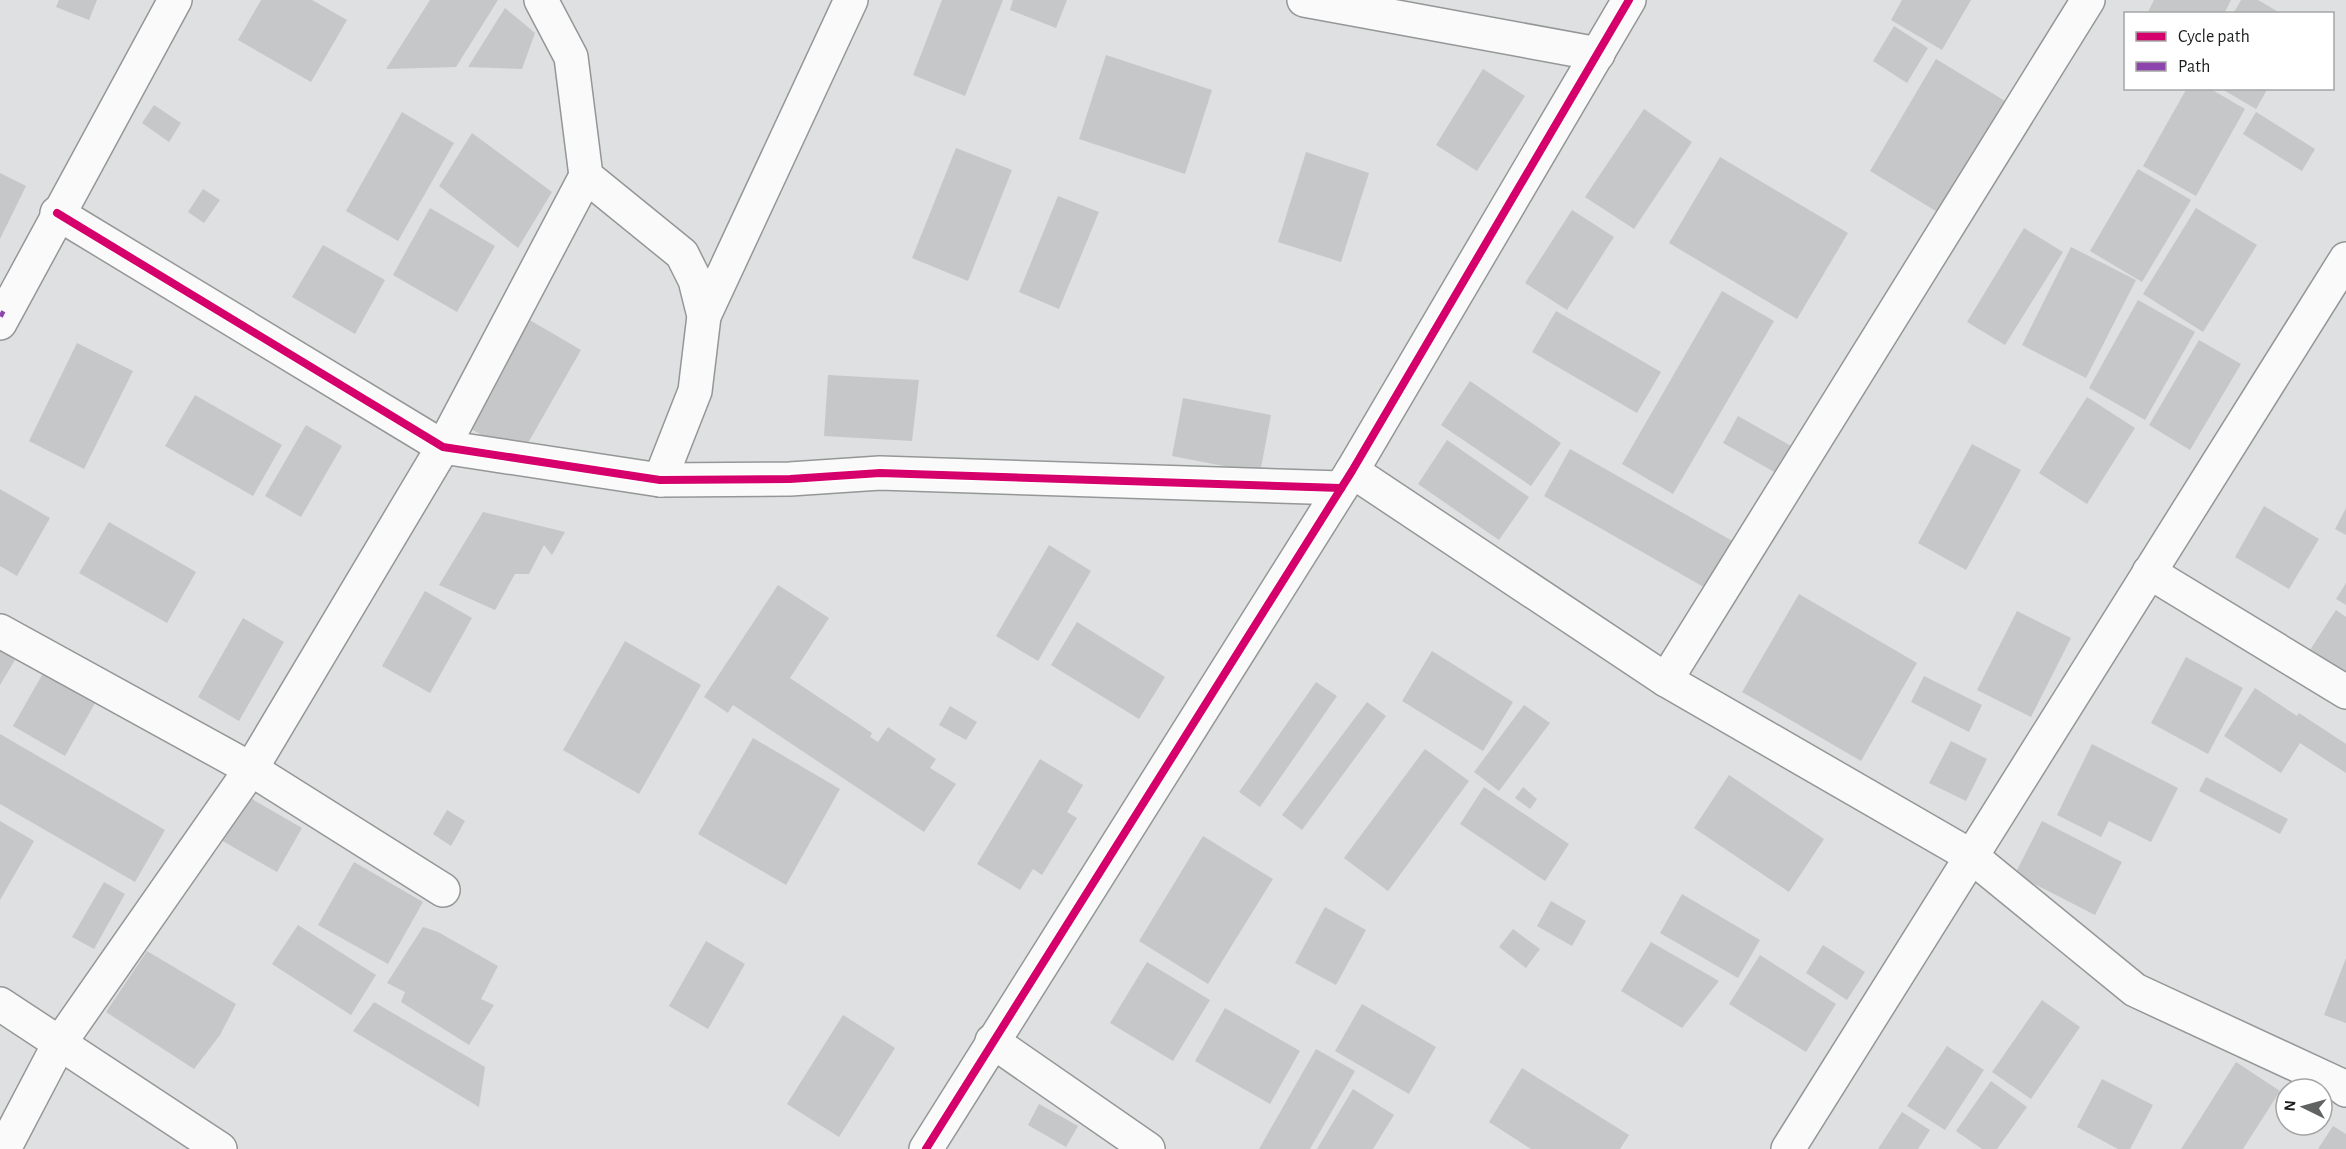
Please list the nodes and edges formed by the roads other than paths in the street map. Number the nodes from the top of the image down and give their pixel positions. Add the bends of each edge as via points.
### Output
1 (175, 0) edge
2 (541, 0) edge
3 (851, 0) edge
4 (1304, 0) edge
5 (1629, 0) edge
6 (2088, 0) edge
7 (1598, 54) junction
8 (586, 176) junction
9 (57, 213) junction
10 (2346, 260) edge
11 (704, 316) junction
12 (0, 323) edge
13 (443, 447) junction
14 (660, 480) junction
15 (1347, 480) junction
16 (2149, 572) junction
17 (0, 631) edge
18 (1666, 680) junction
19 (2346, 692) edge
20 (251, 769) junction
21 (1971, 856) junction
22 (443, 890) dead end
23 (0, 1004) edge
24 (992, 1041) junction
25 (59, 1044) junction
26 (2346, 1090) edge
27 (4, 1149) edge
28 (220, 1149) edge
29 (926, 1149) edge
30 (1148, 1149) edge
31 (1788, 1149) edge

1 - 9 street
2 - 8 street via 571,57
3 - 11 street
4 - 7 street
5 - 7 street
6 - 18 street
7 - 15 street
8 - 11 street via 682,254 695,280
8 - 13 street
9 - 12 street
9 - 13 street
10 - 16 street
11 - 14 street via 695,391
13 - 14 street
13 - 20 street
14 - 15 street via 790,479 880,473
15 - 18 street
15 - 24 street
16 - 19 street
16 - 21 street
17 - 20 street
18 - 21 street
20 - 22 street
20 - 25 street
21 - 26 street via 2135,990
21 - 31 street
23 - 25 street
24 - 29 street
24 - 30 street
25 - 27 street
25 - 28 street

